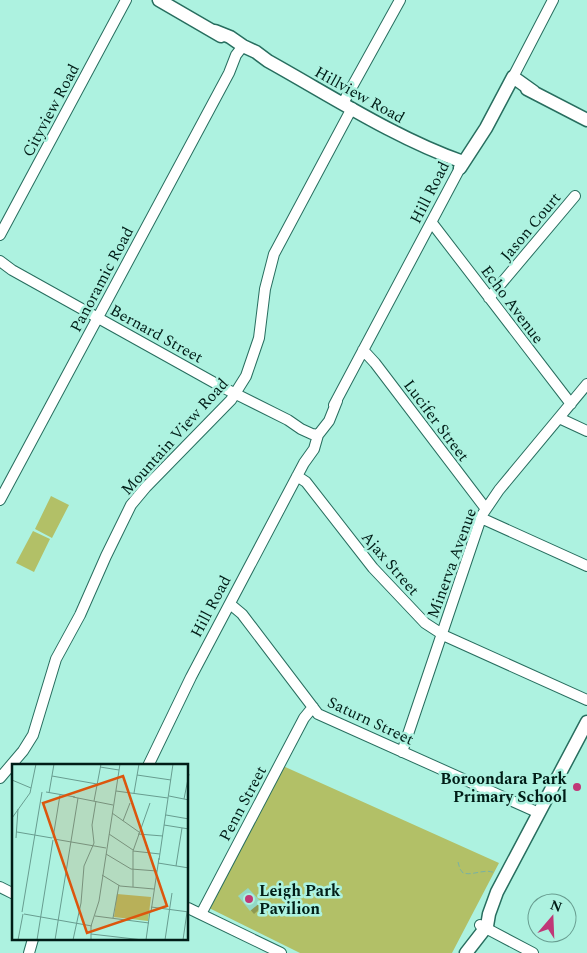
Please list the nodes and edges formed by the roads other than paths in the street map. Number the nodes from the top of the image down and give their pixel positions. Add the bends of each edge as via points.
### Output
1 (126, 0) edge
2 (159, 0) edge
3 (400, 0) edge
4 (553, 0) edge
5 (241, 50) junction
6 (511, 80) junction
7 (348, 105) junction
8 (587, 120) edge
9 (461, 165) junction
10 (575, 196) dead end
11 (432, 223) junction
12 (0, 235) edge
13 (0, 261) edge
14 (0, 266) edge
15 (12, 270) junction
16 (489, 298) junction
17 (98, 318) junction
18 (363, 350) junction
19 (587, 384) edge
20 (236, 394) junction
21 (571, 404) junction
22 (559, 418) junction
23 (587, 431) edge
24 (315, 433) junction
25 (297, 476) junction
26 (0, 500) edge
27 (483, 514) junction
28 (587, 566) edge
29 (230, 604) junction
30 (441, 634) junction
31 (587, 700) edge
32 (313, 707) junction
33 (587, 722) edge
34 (402, 752) junction
35 (149, 764) edge
36 (0, 778) edge
37 (539, 813) junction
38 (0, 887) edge
39 (12, 893) edge
40 (189, 908) edge
41 (201, 914) junction
42 (483, 926) junction
43 (35, 940) edge
44 (30, 952) edge
45 (281, 953) edge
46 (465, 953) edge
47 (533, 953) edge

1 - 12 street, Cityview Road
2 - 5 street, Hillview Road via 230,37
3 - 7 street, Mountain View Road
4 - 6 street, Hill Road
5 - 7 street, Hillview Road via 256,52
5 - 17 street, Panoramic Road
6 - 8 street
6 - 9 street, Hill Road via 486,128
7 - 9 street, Hillview Road
7 - 20 street, Mountain View Road via 274,254 256,351
9 - 11 street, Hill Road
10 - 16 street, Jason Court
11 - 16 street, Echo Avenue
11 - 18 street, Hill Road
13 - 15 street, Bernard Street
14 - 15 street, Bernard Street
15 - 17 street, Bernard Street
16 - 21 street, Echo Avenue
17 - 20 street, Bernard Street
17 - 26 street, Panoramic Road
18 - 24 street, Hill Road via 329,421
18 - 27 street, Lucifer Street
19 - 21 street, Minerva Avenue
20 - 24 street, Bernard Street
20 - 36 street, Mountain View Road via 131,505 84,608 56,659 32,735
21 - 22 street, Minerva Avenue
22 - 23 street
22 - 27 street, Minerva Avenue
24 - 25 street, Hill Road via 314,449
25 - 29 street, Hill Road
25 - 30 street, Ajax Street via 306,482 373,568 425,623
27 - 28 street, Lucifer Street
27 - 30 street, Minerva Avenue
29 - 32 street, Saturn Street via 242,614
29 - 35 street, Hill Road
30 - 31 street, Ajax Street
30 - 34 street, Minerva Avenue
32 - 34 street, Saturn Street via 323,716
32 - 41 street, Penn Street via 304,718
33 - 37 street
34 - 37 street, Saturn Street
37 - 42 street via 497,892 484,907
38 - 39 street
40 - 41 street
41 - 45 street
42 - 46 street via 468,936
42 - 47 street
43 - 44 street

